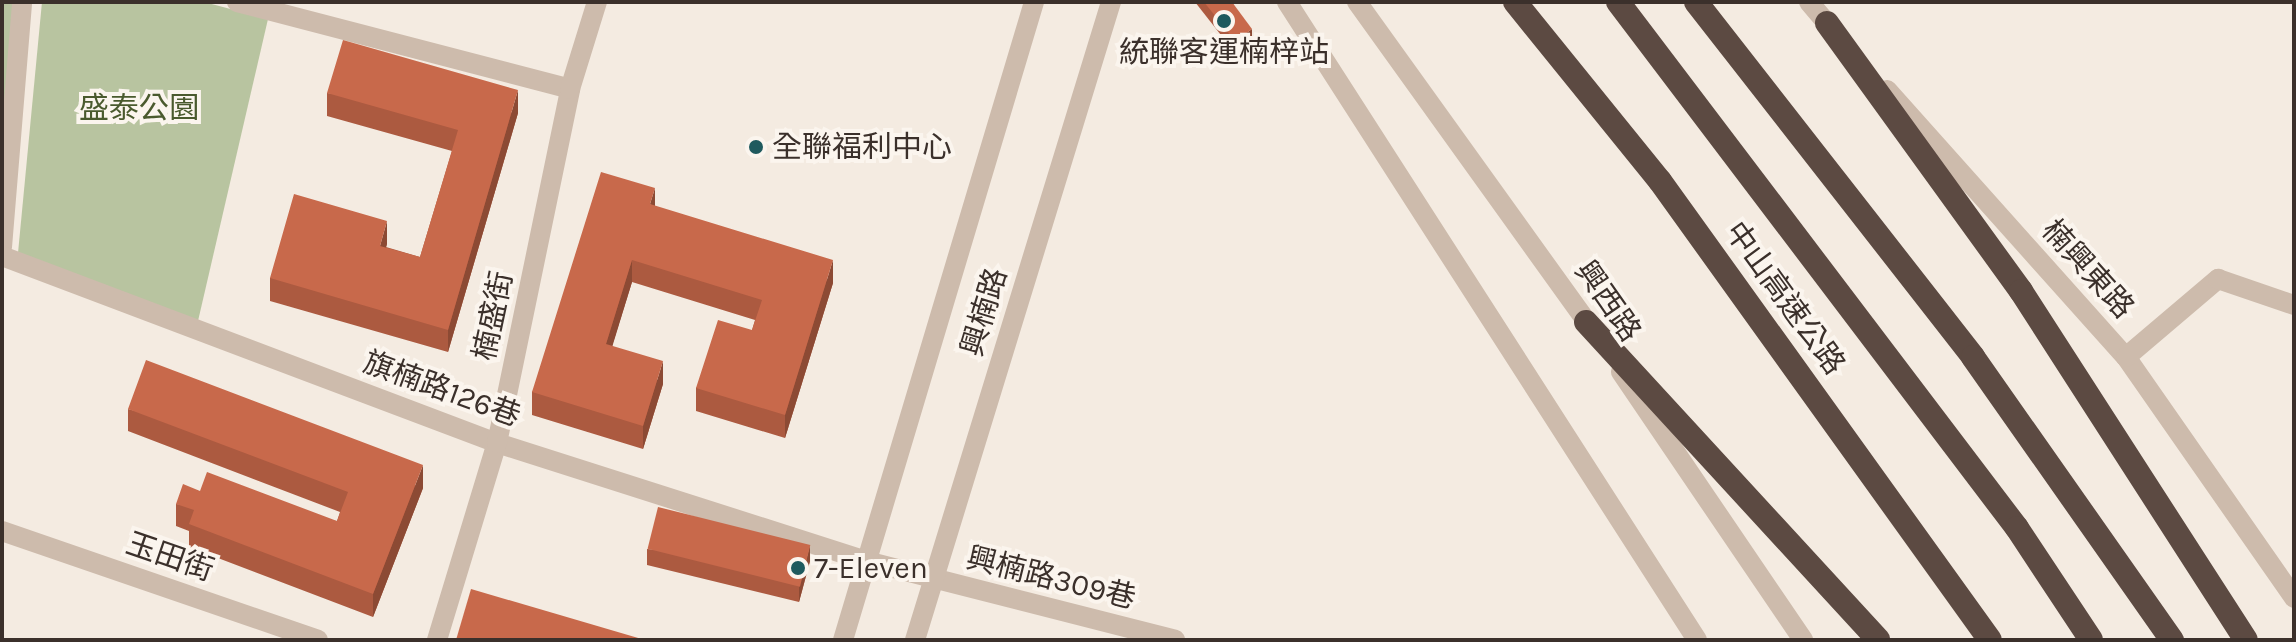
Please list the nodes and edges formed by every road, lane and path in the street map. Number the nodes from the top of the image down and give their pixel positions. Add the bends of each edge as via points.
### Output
1 (22, 2) edge
2 (237, 2) edge
3 (597, 2) edge
4 (1034, 2) edge
5 (1111, 2) edge
6 (1287, 2) edge
7 (1357, 2) edge
8 (1515, 2) edge
9 (1618, 2) edge
10 (1696, 2) edge
11 (1809, 2) edge
12 (1827, 23) junction
13 (570, 89) junction
14 (2, 247) edge
15 (2, 256) edge
16 (2294, 305) edge
17 (1586, 322) junction
18 (2126, 357) junction
19 (497, 443) junction
20 (2, 531) edge
21 (866, 561) junction
22 (933, 580) junction
23 (2294, 598) edge
24 (318, 640) edge
25 (437, 640) edge
26 (843, 640) edge
27 (915, 640) edge
28 (1175, 640) edge
29 (1697, 640) edge
30 (1803, 640) edge
31 (1878, 640) edge
32 (1990, 640) edge
33 (2091, 640) edge
34 (2172, 640) edge
35 (2246, 640) edge

1 - 14 street
2 - 13 street
3 - 13 street, 楠盛街
4 - 21 street, 興楠路
5 - 22 street, 興楠路
6 - 29 street
7 - 17 street, 興西路
8 - 32 highway, 中山高速公路 via 1660,181
9 - 33 highway, 中山高速公路 via 2008,517
10 - 34 highway via 1973,357
11 - 12 street, 楠興東路
12 - 18 street, 楠興東路
12 - 35 highway via 2021,291
13 - 19 street, 楠盛街
15 - 19 street, 旗楠路126巷
16 - 18 street via 2218,279
17 - 30 street, 興西路
17 - 31 highway
18 - 23 street, 楠興東路
19 - 21 street, 旗楠路126巷
19 - 25 street, 楠盛街
20 - 24 street, 玉田街
21 - 22 street, 興楠路309巷
21 - 26 street, 興楠路
22 - 27 street, 興楠路
22 - 28 street, 興楠路309巷

